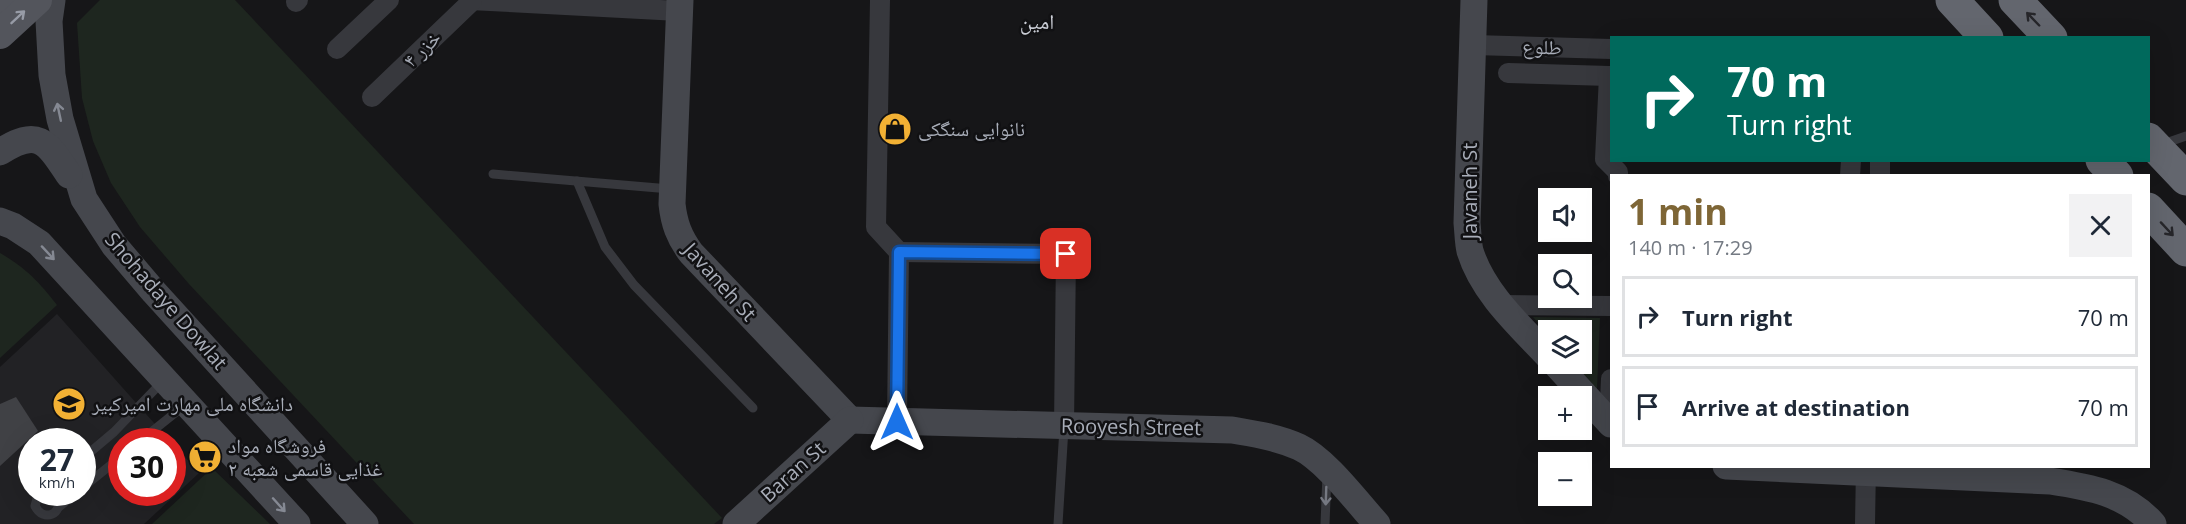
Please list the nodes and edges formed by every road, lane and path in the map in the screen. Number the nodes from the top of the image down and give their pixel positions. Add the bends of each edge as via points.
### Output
1 (37, 0) edge
2 (52, 0) edge
3 (389, 0) edge
4 (471, 0) edge
5 (880, 0) edge
6 (1474, 0) edge
7 (1952, 0) edge
8 (2015, 0) edge
9 (679, 6) edge
10 (0, 34) edge
11 (1985, 36) edge
12 (2049, 36) edge
13 (1474, 45) junction
14 (337, 49) dead end
15 (1610, 50) edge
16 (1508, 73) dead end
17 (1610, 76) edge
18 (372, 97) dead end
19 (2186, 136) edge
20 (2152, 143) edge
21 (0, 152) edge
22 (2105, 162) edge
23 (493, 174) dead end
24 (1618, 174) edge
25 (2114, 174) edge
26 (2186, 179) edge
27 (577, 181) junction
28 (672, 189) junction
29 (84, 199) junction
30 (2150, 211) edge
31 (4, 221) edge
32 (2186, 249) edge
33 (899, 252) junction
34 (1501, 305) junction
35 (1610, 306) edge
36 (1538, 345) edge
37 (1565, 374) edge
38 (165, 379) junction
39 (186, 403) junction
40 (753, 408) dead end
41 (850, 420) junction
42 (897, 422) junction
43 (1610, 423) edge
44 (1064, 426) junction
45 (156, 428) edge
46 (96, 447) edge
47 (108, 467) edge
48 (1796, 468) edge
49 (1327, 469) junction
50 (1866, 470) edge
51 (96, 477) edge
52 (59, 507) edge
53 (40, 519) edge
54 (297, 524) edge
55 (365, 524) edge
56 (736, 524) edge
57 (1058, 524) edge
58 (1325, 524) edge
59 (1377, 524) edge
60 (1865, 524) edge
61 (2153, 524) edge

10 -> 1 main road
29 -> 2 street, Shohadaye Dowlat via 60,119 52,75
3 - 14 street
4 - 9 street
4 - 18 street, خزر ۴
5 - 33 street via 876,226
6 - 13 street, Javaneh St
7 - 11 highway
12 -> 8 highway
9 - 28 street, Javaneh St
13 - 15 street, طلوع
13 - 34 street, Javaneh St via 1467,223 1470,250 1482,279
16 - 17 street
17 - 24 street via 1605,159
19 - 20 lane
20 - 26 highway
21 - 29 street via 17,141 39,140 52,148
22 - 25 highway
23 - 27 lane
27 - 28 lane
27 - 40 lane via 605,247 634,285
28 - 41 street, Javaneh St via 674,220 691,253
29 - 55 street, Shohadaye Dowlat via 114,245 154,292
30 -> 32 highway
31 -> 38 street via 39,243
33 - 42 street
33 - 44 street via 1066,254
34 - 35 street
34 - 36 street, Javaneh St
37 - 43 street
38 - 39 street
38 - 46 lane
39 - 45 lane
39 -> 54 street
41 - 42 street, Rooyesh Street
41 - 56 street, Baran St
42 - 44 street, Rooyesh Street
44 - 49 street, Rooyesh Street via 1232,430 1271,437 1301,448
44 - 57 lane
47 - 51 lane
48 - 50 street
49 -> 58 lane
49 - 59 street, Rooyesh Street
50 - 60 street
50 - 61 street via 2050,481 2091,488 2123,499
52 - 53 lane via 52,515

